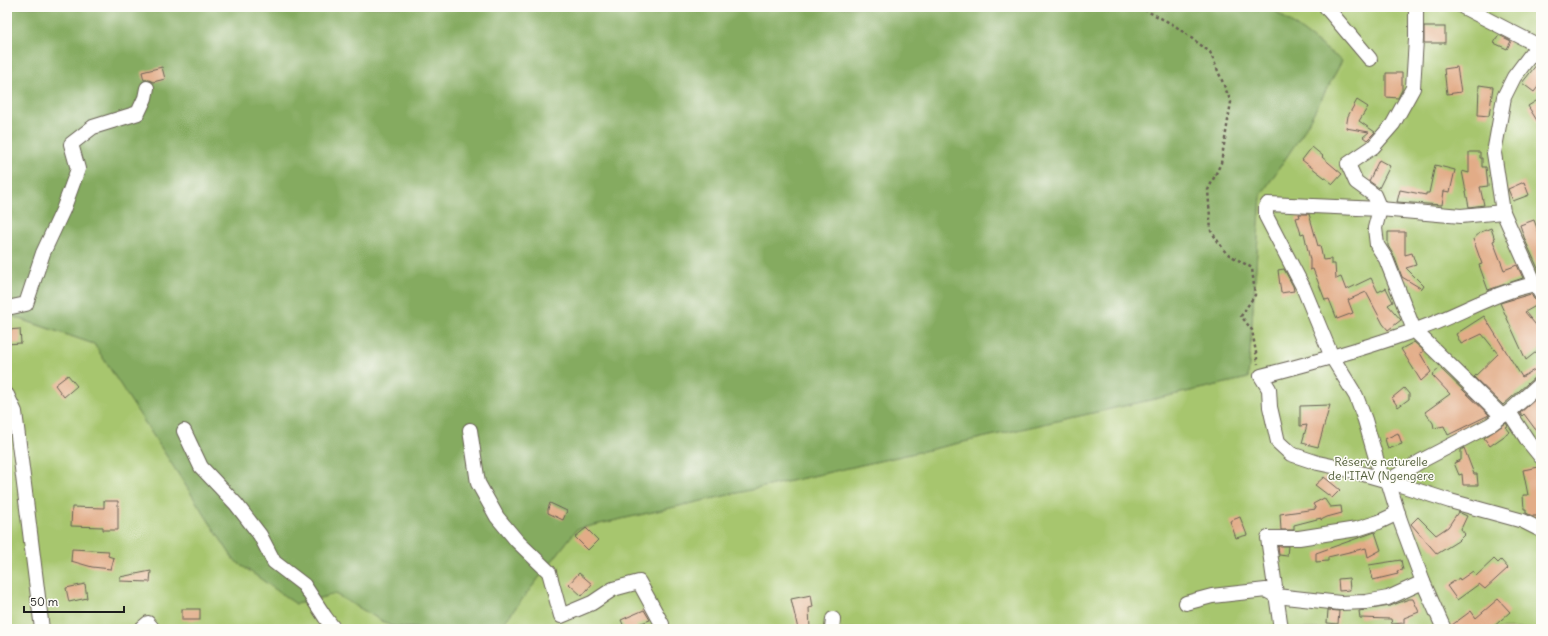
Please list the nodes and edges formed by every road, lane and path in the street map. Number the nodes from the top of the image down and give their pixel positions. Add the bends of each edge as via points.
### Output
1 (1139, 7) edge
2 (1326, 7) edge
3 (1416, 7) edge
4 (1463, 7) edge
5 (1539, 46) edge
6 (1370, 59) dead end
7 (147, 88) dead end
8 (1380, 209) junction
9 (1503, 212) junction
10 (1539, 287) edge
11 (7, 308) edge
12 (1414, 330) junction
13 (1332, 357) junction
14 (1261, 376) junction
15 (1541, 383) edge
16 (7, 395) edge
17 (1505, 414) junction
18 (470, 430) dead end
19 (184, 431) dead end
20 (1541, 457) edge
21 (1388, 481) junction
22 (1398, 513) junction
23 (1541, 530) edge
24 (1423, 582) junction
25 (1276, 596) junction
26 (1186, 603) dead end
27 (42, 629) edge
28 (142, 629) edge
29 (153, 629) edge
30 (334, 629) edge
31 (661, 629) edge
32 (1281, 629) edge
33 (1444, 629) edge

1 - 14 path via 1174,25 1210,52 1231,102 1221,163 1208,190 1211,231 1226,253 1252,268 1255,295 1241,316 1252,330
2 - 6 street
3 - 8 street via 1413,88 1393,124 1373,147 1348,164 1356,182 1374,195
4 - 5 street
5 - 9 street via 1514,77 1504,97 1494,153
7 - 11 street via 138,113 93,127 71,144 78,169 63,210 43,253 26,304
8 - 9 street via 1461,216
8 - 12 street via 1375,228 1377,245 1386,259
8 - 13 street via 1268,204 1266,207 1266,216 1303,288
9 - 10 street
10 - 12 street via 1506,293
12 - 13 street
12 - 17 street
13 - 14 street
13 - 21 street via 1356,396 1380,472
14 - 21 street via 1269,389 1270,407 1278,442 1291,454
15 - 17 street
16 - 27 street via 15,412
17 - 20 street
17 - 21 street via 1490,425
18 - 31 street via 478,483 497,517 549,572 561,616 592,603 613,589 639,582 662,624
19 - 30 street via 200,467 236,504 260,535 274,562 304,585
21 - 22 street
21 - 23 street via 1523,521
22 - 24 street
22 - 25 street via 1357,529 1299,538 1268,538
24 - 25 street via 1388,598 1366,602 1340,603
24 - 33 street
25 - 26 street via 1266,590 1212,596
25 - 32 street
28 - 29 street via 148,622

